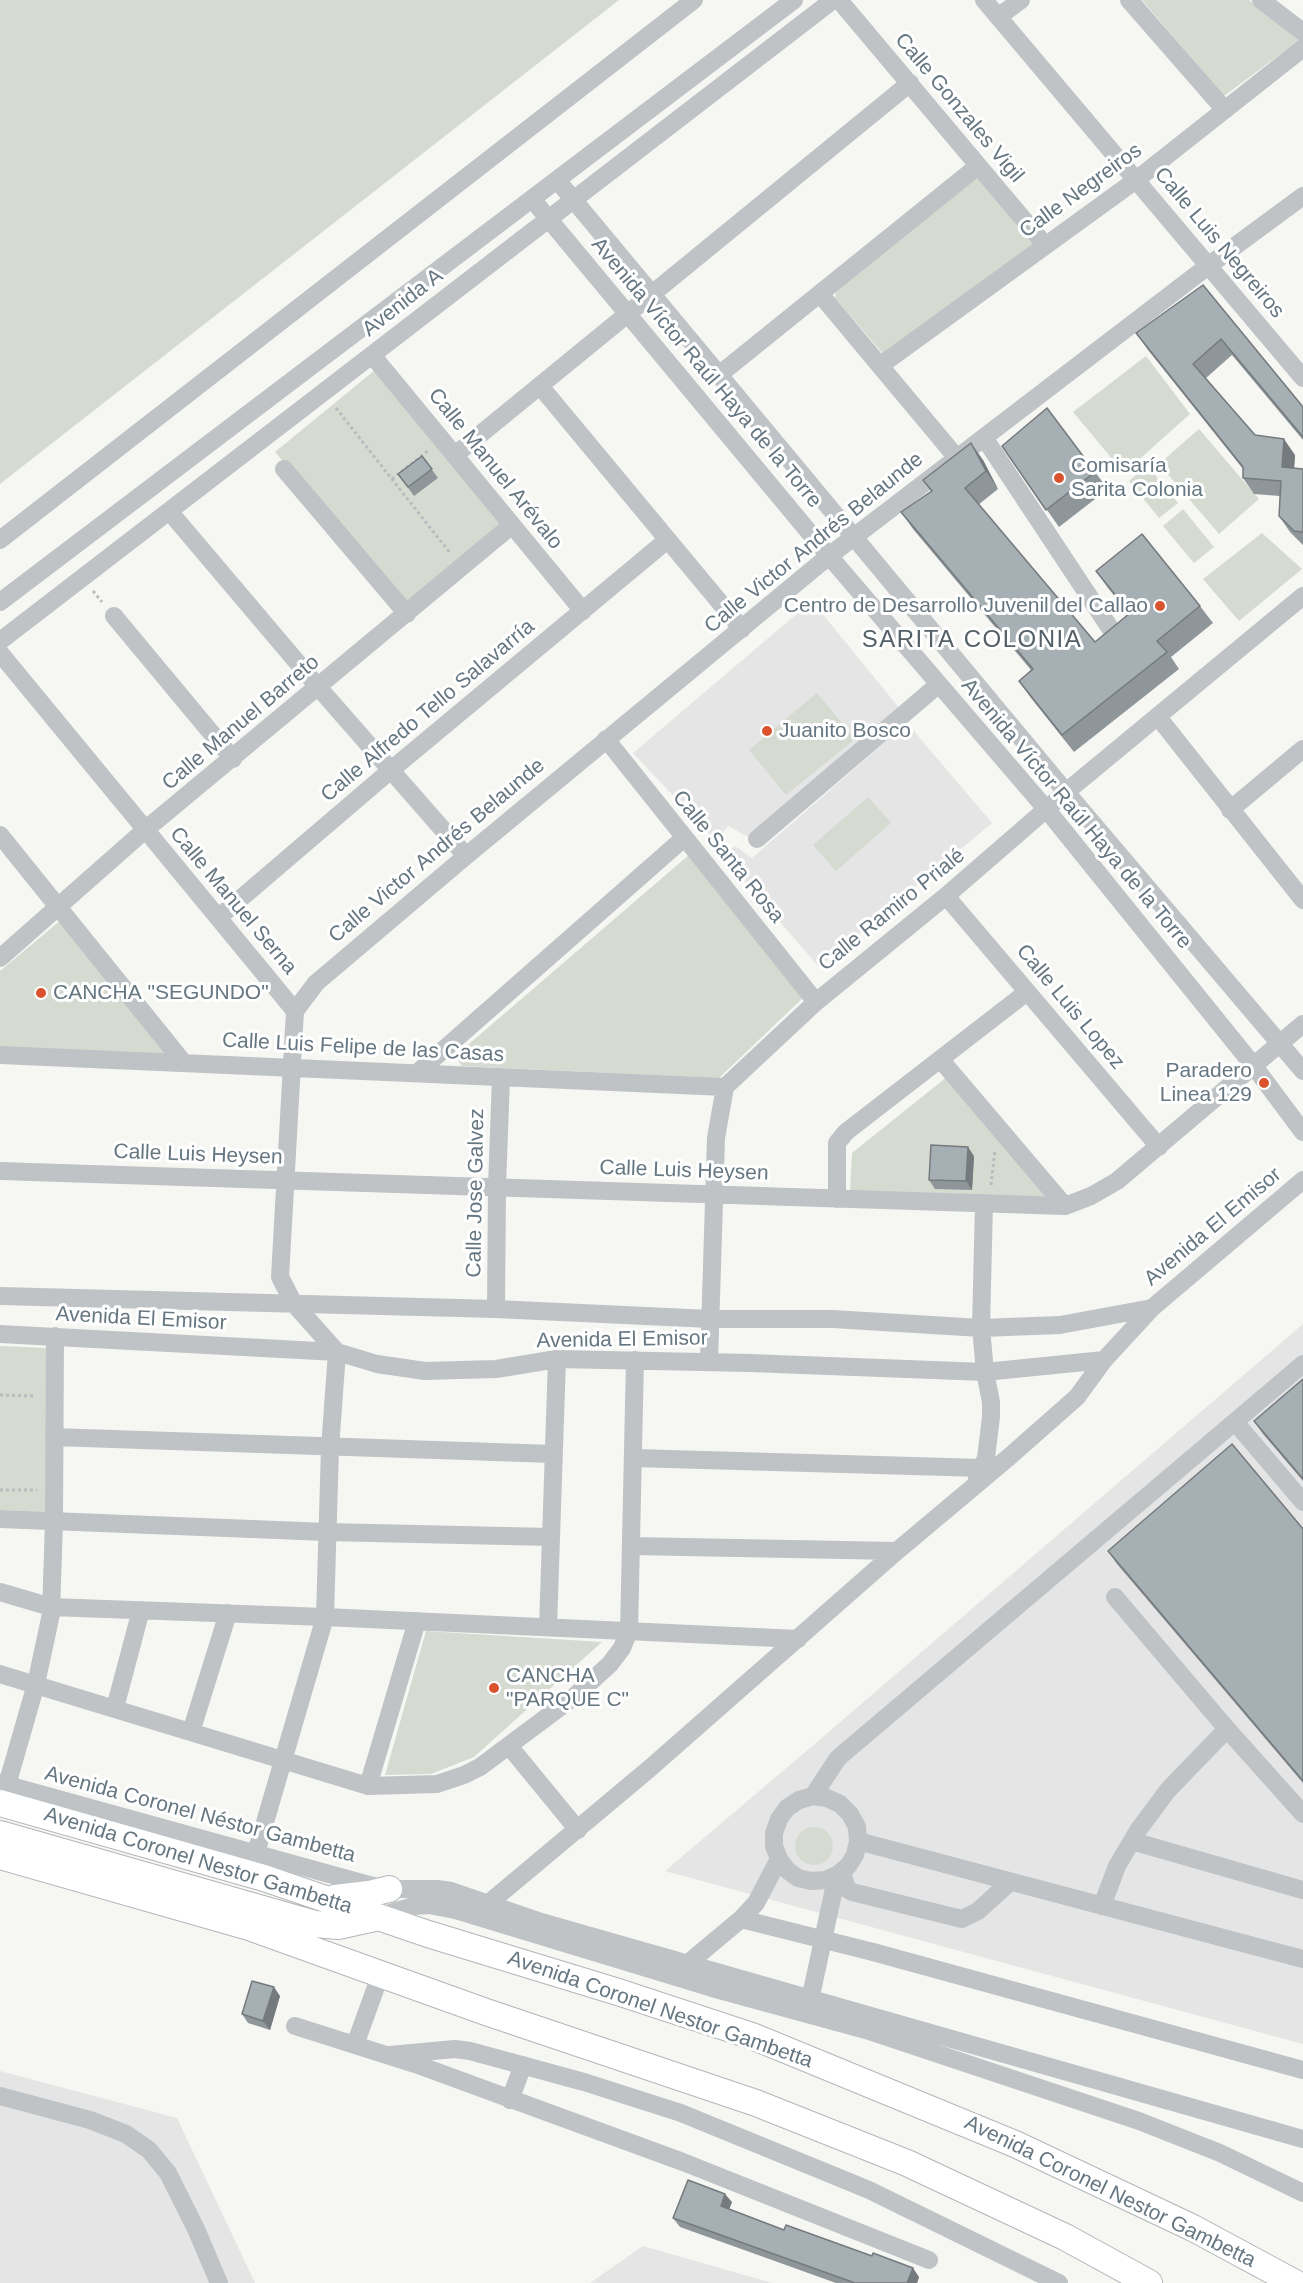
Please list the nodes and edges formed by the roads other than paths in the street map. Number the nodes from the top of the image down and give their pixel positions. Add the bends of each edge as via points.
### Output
1 (694, 0) edge
2 (794, 0) edge
3 (833, 0) edge
4 (839, 0) edge
5 (984, 0) edge
6 (1021, 0) edge
7 (1129, 0) edge
8 (1262, 0) edge
9 (998, 16) junction
10 (1303, 32) edge
11 (1303, 48) edge
12 (909, 83) junction
13 (1225, 110) junction
14 (978, 166) junction
15 (557, 180) junction
16 (1136, 180) junction
17 (1302, 198) edge
18 (532, 199) junction
19 (574, 199) junction
20 (549, 219) junction
21 (1046, 245) junction
22 (1208, 266) junction
23 (653, 294) junction
24 (820, 294) junction
25 (628, 314) junction
26 (372, 355) junction
27 (881, 365) junction
28 (720, 374) junction
29 (1303, 378) edge
30 (540, 386) junction
31 (985, 439) junction
32 (455, 455) junction
33 (957, 458) junction
34 (284, 469) dead end
35 (169, 511) junction
36 (512, 525) junction
37 (855, 537) junction
38 (0, 540) edge
39 (666, 540) junction
40 (829, 556) junction
41 (1303, 596) edge
42 (0, 602) edge
43 (583, 611) junction
44 (407, 614) junction
45 (114, 615) road end
46 (1110, 628) edge
47 (742, 629) junction
48 (0, 641) edge
49 (0, 653) edge
50 (939, 684) junction
51 (319, 688) junction
52 (1158, 717) junction
53 (606, 739) junction
54 (1303, 748) edge
55 (233, 759) junction
56 (391, 770) junction
57 (1066, 792) junction
58 (1047, 810) junction
59 (1230, 810) junction
60 (145, 830) junction
61 (0, 835) edge
62 (684, 838) junction
63 (757, 839) dead end
64 (466, 856) junction
65 (946, 896) junction
66 (1303, 900) edge
67 (59, 907) junction
68 (219, 917) junction
69 (0, 958) edge
70 (1027, 992) junction
71 (816, 1002) junction
72 (295, 1011) junction
73 (1303, 1024) edge
74 (1280, 1044) junction
75 (0, 1055) edge
76 (940, 1059) junction
77 (183, 1062) junction
78 (1253, 1065) junction
79 (292, 1068) junction
80 (1303, 1071) edge
81 (417, 1073) junction
82 (501, 1077) junction
83 (724, 1087) junction
84 (1303, 1132) edge
85 (1159, 1147) junction
86 (0, 1171) edge
87 (1303, 1180) edge
88 (286, 1181) junction
89 (497, 1187) junction
90 (716, 1195) junction
91 (987, 1198) junction
92 (837, 1199) junction
93 (1065, 1206) junction
94 (0, 1296) edge
95 (294, 1304) junction
96 (1152, 1308) junction
97 (496, 1309) junction
98 (710, 1319) junction
99 (981, 1328) junction
100 (0, 1334) edge
101 (55, 1336) junction
102 (337, 1352) junction
103 (557, 1359) junction
104 (635, 1360) junction
105 (1104, 1360) junction
106 (709, 1362) junction
107 (1303, 1364) edge
108 (986, 1372) junction
109 (1235, 1422) junction
110 (54, 1437) junction
111 (330, 1448) junction
112 (553, 1454) junction
113 (634, 1458) junction
114 (982, 1468) junction
115 (970, 1489) junction
116 (1303, 1502) edge
117 (0, 1519) edge
118 (54, 1521) junction
119 (327, 1532) junction
120 (551, 1537) junction
121 (631, 1546) junction
122 (897, 1551) junction
123 (0, 1592) edge
124 (1115, 1597) dead end
125 (51, 1607) junction
126 (141, 1610) junction
127 (228, 1613) junction
128 (325, 1617) junction
129 (417, 1621) junction
130 (548, 1628) junction
131 (629, 1631) junction
132 (798, 1639) junction
133 (0, 1674) edge
134 (36, 1684) junction
135 (115, 1708) junction
136 (1227, 1729) junction
137 (191, 1732) junction
138 (509, 1746) junction
139 (282, 1760) junction
140 (368, 1785) junction
141 (2, 1790) edge
142 (813, 1796) junction
143 (1303, 1814) edge
144 (578, 1830) junction
145 (0, 1834) edge
146 (858, 1841) junction
147 (1132, 1841) junction
148 (256, 1853) junction
149 (0, 1856) edge
150 (779, 1859) junction
151 (839, 1874) junction
152 (1010, 1882) junction
153 (389, 1889) junction
154 (1303, 1890) edge
155 (319, 1897) junction
156 (489, 1903) junction
157 (1102, 1906) junction
158 (381, 1916) junction
159 (741, 1919) junction
160 (823, 1941) junction
161 (1303, 1959) edge
162 (686, 1965) junction
163 (381, 1973) junction
164 (810, 2000) junction
165 (295, 2026) dead end
166 (356, 2045) junction
167 (390, 2055) junction
168 (523, 2065) junction
169 (1303, 2070) edge
170 (0, 2096) edge
171 (510, 2100) junction
172 (1303, 2139) edge
173 (1303, 2193) edge
174 (928, 2260) dead end
175 (219, 2283) edge
176 (1059, 2283) edge
177 (1149, 2283) edge
178 (1295, 2283) edge

1 - 38 street
2 - 15 street, Avenida A
3 - 19 street, Avenida A
4 - 12 street, Calle Gonzales Vigil
5 - 9 street, Calle Luis Negreiros
6 - 9 street
7 - 13 street
8 - 10 street
9 - 16 street, Calle Luis Negreiros
11 - 13 street, Calle Negreiros
12 - 14 street, Calle Gonzales Vigil
12 - 23 street
13 - 16 street, Calle Negreiros
14 - 21 street, Calle Gonzales Vigil
14 - 24 street
15 - 18 street, Avenida A
15 - 19 street, Avenida Víctor Raúl Haya de la Torre
16 - 21 street, Calle Negreiros
16 - 22 street, Calle Luis Negreiros
17 - 22 street, Calle Victor Andrés Belaunde
18 - 20 street, Avenida Víctor Raúl Haya de la Torre
18 - 42 street, Avenida A
19 - 20 street, Avenida A
19 - 23 street, Avenida Víctor Raúl Haya de la Torre
20 - 25 street, Avenida Víctor Raúl Haya de la Torre
20 - 26 street, Avenida A
21 - 27 street, Calle Negreiros
22 - 29 street, Calle Luis Negreiros
22 - 31 street, Calle Victor Andrés Belaunde
23 - 25 street
23 - 28 street, Avenida Víctor Raúl Haya de la Torre
24 - 27 street
24 - 28 street
25 - 30 street
25 - 40 street, Avenida Víctor Raúl Haya de la Torre
26 - 32 street, Calle Manuel Arévalo
26 - 35 street, Avenida A
27 - 33 street
28 - 37 street, Avenida Víctor Raúl Haya de la Torre
30 - 32 street
30 - 39 street
31 - 33 street, Calle Victor Andrés Belaunde
31 - 46 street
32 - 36 street, Calle Manuel Arévalo
33 - 37 street, Calle Victor Andrés Belaunde
34 - 44 street
35 - 48 street, Avenida A
35 - 51 street
36 - 43 street, Calle Manuel Arévalo
36 - 44 street, Calle Manuel Barreto
37 - 40 street, Calle Victor Andrés Belaunde
37 - 57 street, Avenida Víctor Raúl Haya de la Torre
39 - 43 street, Calle Alfredo Tello Salavarría
39 - 47 street
40 - 47 street, Calle Victor Andrés Belaunde
40 - 50 street, Avenida Víctor Raúl Haya de la Torre
41 - 52 street, Calle Ramiro Prialé
43 - 56 street, Calle Alfredo Tello Salavarría
44 - 51 street, Calle Manuel Barreto
45 - 55 street
47 - 53 street, Calle Victor Andrés Belaunde
49 - 60 street, Calle Manuel Serna
50 - 58 street, Avenida Víctor Raúl Haya de la Torre
50 - 63 street
51 - 55 street, Calle Manuel Barreto
51 - 56 street
52 - 57 street, Calle Ramiro Prialé
52 - 59 street
53 - 62 street, Calle Santa Rosa
53 - 64 street, Calle Victor Andrés Belaunde
54 - 59 street
55 - 60 street, Calle Manuel Barreto
56 - 64 street
56 - 68 street, Calle Alfredo Tello Salavarría
57 - 58 street, Calle Ramiro Prialé
57 - 74 street, Avenida Víctor Raúl Haya de la Torre
58 - 65 street, Calle Ramiro Prialé
58 - 78 street, Avenida Víctor Raúl Haya de la Torre
59 - 66 street
60 - 67 street, Calle Manuel Barreto
60 - 68 street, Calle Manuel Serna
61 - 67 street
62 - 71 street, Calle Santa Rosa
62 - 81 street
64 - 72 street, Calle Victor Andrés Belaunde via 316,983
65 - 70 street, Calle Luis Lopez
65 - 71 street, Calle Ramiro Prialé
67 - 69 street, Calle Manuel Barreto
67 - 77 street
68 - 72 street, Calle Manuel Serna
70 - 76 street
70 - 85 street, Calle Luis Lopez
71 - 83 street, Calle Ramiro Prialé
72 - 79 street
73 - 74 street, Calle Luis Heysen
74 - 78 street, Calle Luis Heysen
74 - 80 street, Avenida Víctor Raúl Haya de la Torre
75 - 77 street, Calle Luis Felipe de las Casas
76 - 92 street via 837,1143
76 - 93 street
77 - 79 street, Calle Luis Felipe de las Casas
78 - 84 street, Avenida Víctor Raúl Haya de la Torre
78 - 85 street, Calle Luis Heysen
79 - 81 street, Calle Luis Felipe de las Casas
79 - 88 street
81 - 82 street, Calle Luis Felipe de las Casas
82 - 83 street, Calle Luis Felipe de las Casas
82 - 89 street, Calle Jose Galvez
83 - 90 street via 716,1137
85 - 93 street, Calle Luis Heysen via 1117,1181
86 - 88 street, Calle Luis Heysen
87 - 96 street, Avenida El Emisor
88 - 89 street, Calle Luis Heysen
88 - 95 street via 279,1277
89 - 90 street, Calle Luis Heysen
89 - 97 street, Calle Jose Galvez
90 - 92 street, Calle Luis Heysen
90 - 98 street
91 - 92 street, Calle Luis Heysen
91 - 93 street, Calle Luis Heysen
91 - 99 street
94 - 95 street, Avenida El Emisor
95 - 97 street, Avenida El Emisor
95 - 102 street
96 - 99 street, Avenida El Emisor via 1060,1325
96 - 105 street, Avenida El Emisor
97 - 98 street, Avenida El Emisor
98 - 99 street, Avenida El Emisor via 833,1319
98 - 106 street
99 - 108 street
100 - 101 street, Avenida El Emisor
101 - 102 street, Avenida El Emisor
101 - 110 street
102 - 103 street, Avenida El Emisor via 377,1364 425,1371 496,1369
102 - 111 street
103 - 104 street, Avenida El Emisor
103 - 112 street
104 - 106 street, Avenida El Emisor
104 - 113 street
105 - 108 street, Avenida El Emisor
105 - 115 street via 1077,1397
106 - 108 street, Avenida El Emisor
107 - 109 street
108 - 114 street via 991,1417
109 - 116 street
109 - 142 street via 838,1758
110 - 111 street
110 - 118 street
111 - 112 street
111 - 119 street
112 - 120 street
113 - 114 street
113 - 121 street
114 - 115 street
115 - 122 street
117 - 118 street
118 - 119 street
118 - 125 street
119 - 120 street
119 - 128 street
120 - 130 street
121 - 122 street
121 - 131 street
122 - 132 street
123 - 125 street
124 - 136 street
125 - 126 street
125 - 134 street
126 - 127 street
126 - 135 street
127 - 128 street
127 - 137 street
128 - 129 street
128 - 139 street
129 - 130 street
129 - 140 street
130 - 131 street
131 - 132 street
131 - 138 street via 610,1664
132 - 144 street
133 - 134 street
134 - 135 street
134 - 141 street
135 - 137 street
136 - 143 street
136 - 147 street via 1168,1790
137 - 139 street
138 - 140 street via 464,1775 437,1784
138 - 144 street
139 - 140 street
139 - 148 street
141 - 148 street, Avenida Coronel Néstor Gambetta
141 - 155 highway, Avenida Coronel Nestor Gambetta
142 - 146 street via 840,1804 854,1820
142 - 150 street via 787,1808 779,1819 774,1833
144 - 156 street
145 - 158 highway via 315,1924 338,1926
146 - 151 street via 855,1855
146 - 152 street
147 - 154 street
147 - 157 street
148 - 153 street, Avenida Coronel Néstor Gambetta
149 - 163 highway via 249,1927
150 - 151 street via 798,1878 825,1880
150 - 159 street via 756,1903
151 - 152 street via 849,1890 962,1919 978,1911
151 - 160 street
152 - 157 street
153 - 155 highway via 343,1898
153 - 156 street, Avenida Coronel Néstor Gambetta via 438,1889
155 - 158 highway, Avenida Coronel Nestor Gambetta
156 - 162 street, Avenida Coronel Néstor Gambetta
157 - 161 street
158 - 173 street via 414,1906 455,1910 866,2030 1139,2121 1221,2152
158 - 178 highway, Avenida Coronel Nestor Gambetta via 774,2044 1014,2144 1193,2228
159 - 160 street
159 - 162 street
160 - 164 street
160 - 169 street
162 - 164 street, Avenida Coronel Néstor Gambetta
163 - 166 street
163 - 177 highway via 756,2103 907,2163 1065,2237
164 - 172 street, Avenida Coronel Néstor Gambetta
165 - 166 street
166 - 167 street
167 - 168 street via 455,2049
167 - 171 street
168 - 171 street
168 - 176 street via 692,2118 869,2190
170 - 175 street via 90,2120 126,2134 149,2150 168,2173
171 - 174 street via 683,2162

